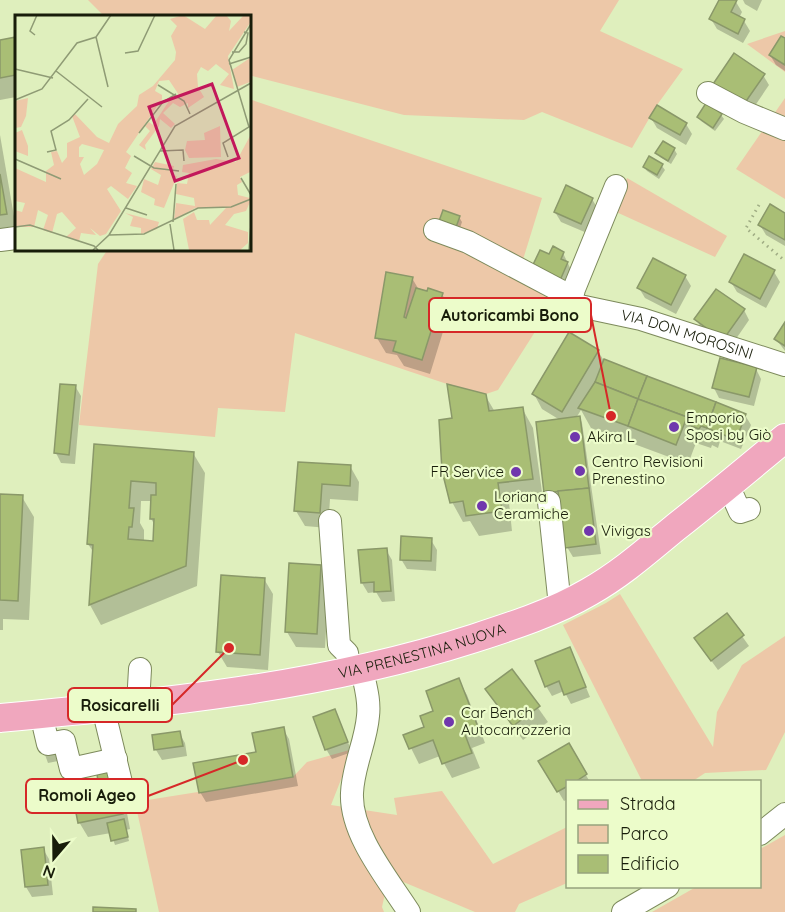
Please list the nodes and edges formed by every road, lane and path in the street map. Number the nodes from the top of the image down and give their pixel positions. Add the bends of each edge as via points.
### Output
1 (708, 93) dead end
2 (785, 129) edge
3 (616, 186) dead end
4 (759, 206) dead end
5 (435, 230) dead end
6 (15, 238) edge
7 (0, 240) edge
8 (785, 261) edge
9 (572, 297) junction
10 (785, 365) edge
11 (785, 438) edge
12 (728, 485) junction
13 (549, 502) dead end
14 (740, 514) dead end
15 (330, 521) dead end
16 (560, 606) junction
17 (140, 669) dead end
18 (356, 671) junction
19 (138, 704) junction
20 (103, 708) junction
21 (41, 714) junction
22 (0, 718) edge
23 (116, 759) junction
24 (125, 799) dead end
25 (785, 814) edge
26 (761, 832) edge
27 (665, 888) edge
28 (409, 912) edge
29 (623, 912) edge

1 - 2 street
3 - 9 street
4 - 8 path via 746,228
5 - 9 street, VIA DON MOROSINI via 468,242
6 - 7 street
9 - 10 street, VIA DON MOROSINI via 581,308 641,320
11 - 12 main road, VIA PRENESTINA NUOVA
12 - 14 street
12 - 16 main road, VIA PRENESTINA NUOVA via 623,570
13 - 16 street
15 - 18 street via 339,645
16 - 18 main road, VIA PRENESTINA NUOVA via 441,649
17 - 19 street
18 - 19 main road, VIA PRENESTINA NUOVA
18 - 28 street via 368,698 368,716 353,785 354,810 365,842
19 - 20 main road, VIA PRENESTINA NUOVA
20 - 21 main road, VIA PRENESTINA NUOVA
20 - 23 street
21 - 22 main road, VIA PRENESTINA NUOVA
21 - 23 street via 48,744 64,741 70,769
23 - 24 street
25 - 26 street
27 - 29 street

